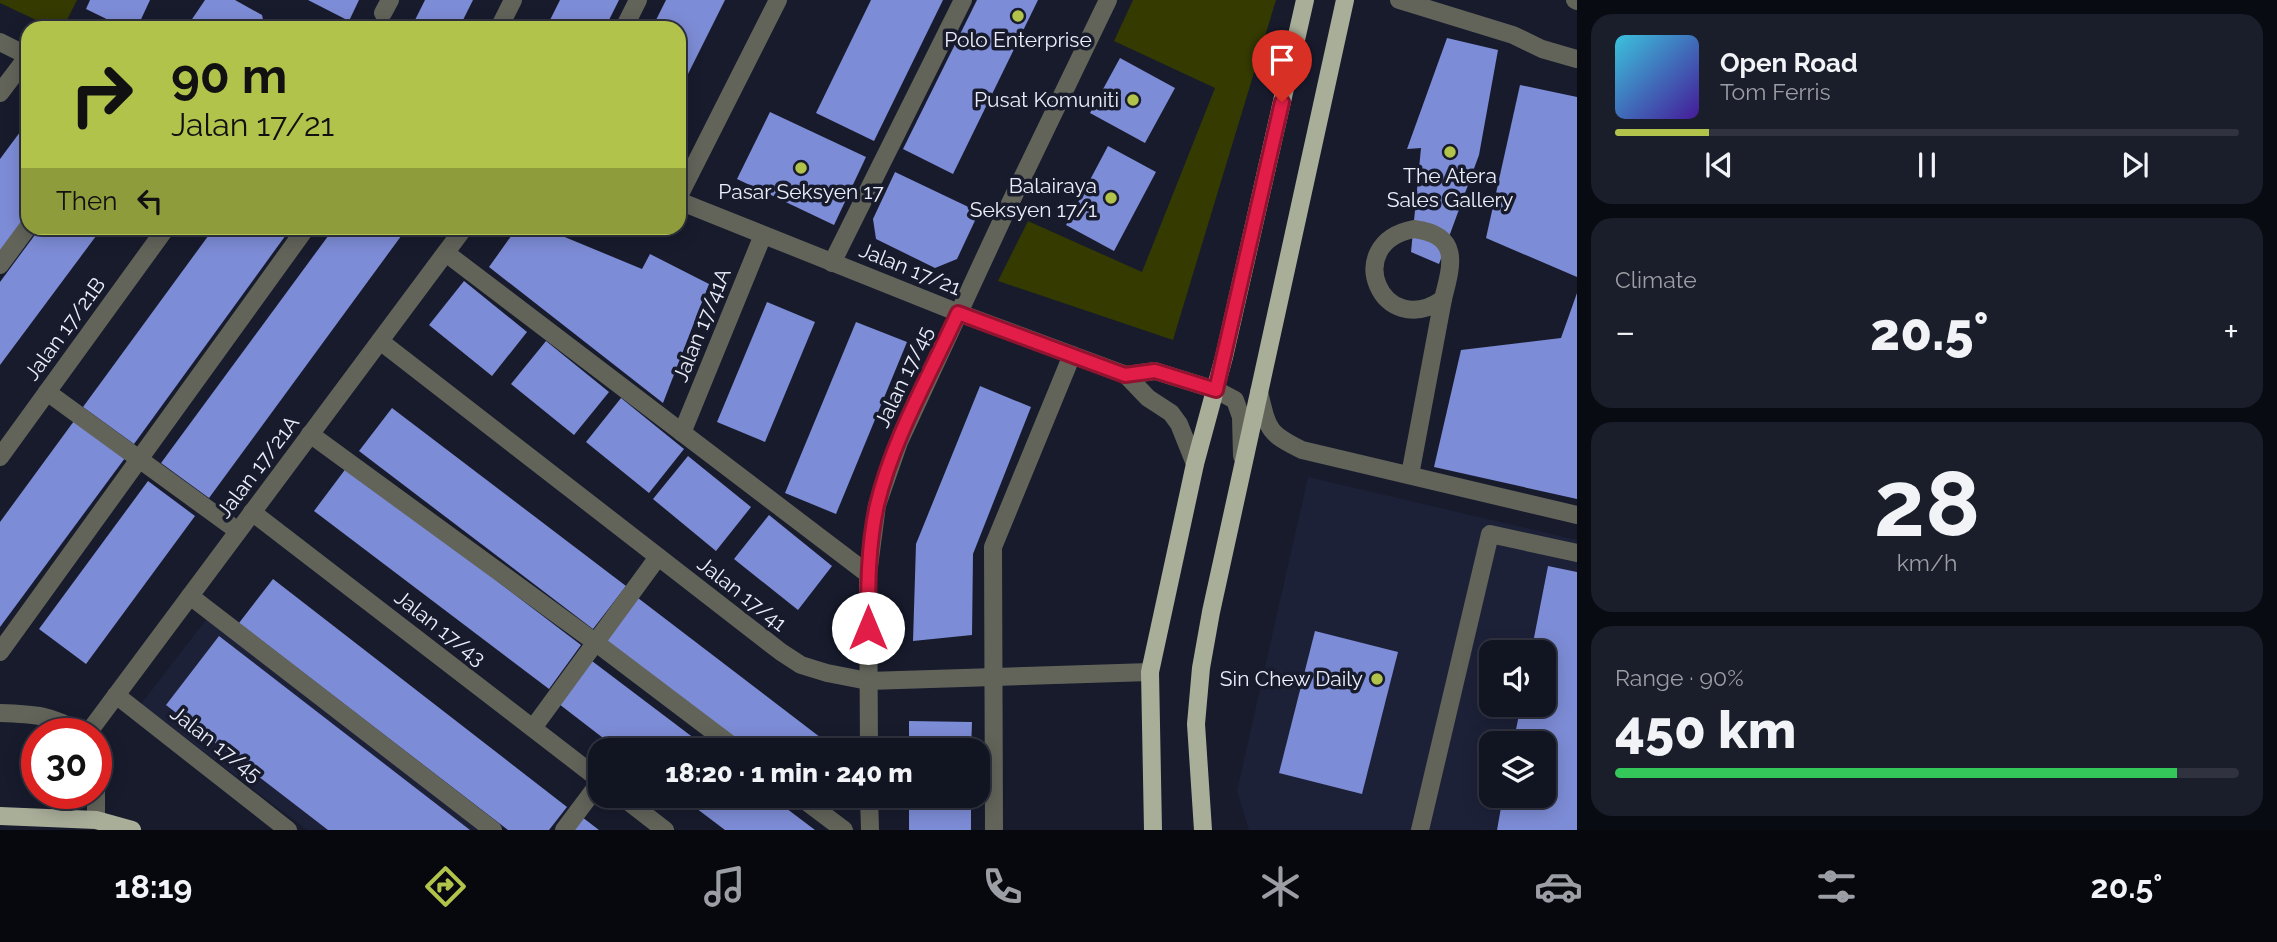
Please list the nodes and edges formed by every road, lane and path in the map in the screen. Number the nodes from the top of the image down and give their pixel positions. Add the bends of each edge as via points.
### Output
1 (513, 0) edge
2 (638, 0) edge
3 (778, 0) edge
4 (963, 0) edge
5 (1108, 0) edge
6 (1305, 0) edge
7 (1345, 0) edge
8 (1398, 0) edge
9 (502, 21) edge
10 (628, 21) edge
11 (0, 42) edge
12 (21, 52) edge
13 (1577, 59) edge
14 (21, 65) edge
15 (0, 93) edge
16 (686, 185) edge
17 (686, 202) edge
18 (22, 235) edge
19 (161, 235) edge
20 (301, 235) edge
21 (459, 235) edge
22 (764, 235) junction
23 (446, 253) junction
24 (832, 263) junction
25 (0, 265) edge
26 (1443, 299) junction
27 (958, 313) junction
28 (380, 341) junction
29 (1072, 355) junction
30 (1125, 375) junction
31 (1216, 390) junction
32 (47, 392) junction
33 (1259, 392) junction
34 (682, 433) junction
35 (310, 434) junction
36 (0, 457) edge
37 (139, 459) junction
38 (1195, 464) junction
39 (1242, 467) junction
40 (1410, 475) junction
41 (253, 512) junction
42 (1577, 515) edge
43 (238, 531) junction
44 (1577, 553) edge
45 (658, 557) junction
46 (867, 574) junction
47 (190, 596) junction
48 (595, 642) junction
49 (0, 652) edge
50 (1150, 673) junction
51 (995, 677) junction
52 (868, 681) junction
53 (116, 695) junction
54 (0, 713) edge
55 (47, 718) edge
56 (99, 718) edge
57 (533, 728) junction
58 (722, 738) edge
59 (869, 738) edge
60 (588, 772) edge
61 (588, 797) edge
62 (637, 808) edge
63 (815, 808) edge
64 (869, 808) edge
65 (96, 809) edge
66 (0, 816) edge
67 (96, 820) junction
68 (132, 830) edge
69 (288, 830) edge
70 (493, 830) edge
71 (564, 830) edge
72 (665, 830) edge
73 (844, 830) edge
74 (863, 830) edge
75 (870, 830) edge
76 (994, 830) edge
77 (1153, 830) edge
78 (1203, 830) edge
79 (1420, 830) edge

1 - 9 street
2 - 10 street
3 - 16 street
4 - 24 street
5 - 27 street, Jalan 17/45
6 - 31 main road
7 - 33 main road
8 - 13 street
11 - 12 street
14 - 15 street
17 - 22 street, Jalan 17/21
18 - 25 street
19 - 32 street, Jalan 17/21B
20 - 37 street
21 - 23 street, Jalan 17/21A
22 - 24 street, Jalan 17/21
22 - 34 street, Jalan 17/41A
23 - 28 street, Jalan 17/21A
23 - 34 street
24 - 27 street, Jalan 17/21
26 - 26 street via 1420,310 1407,310 1385,298 1374,275 1379,250 1388,238 1414,229 1440,237 1449,248 1451,266
26 - 40 street
27 - 29 street, Jalan 17/21
27 - 46 street, Jalan 17/45 via 899,442 877,505
28 - 35 street, Jalan 17/21A
28 - 45 street, Jalan 17/41
29 - 30 street, Jalan 17/21
29 - 51 street via 993,547
30 - 31 street, Jalan 17/21 via 1155,371
30 - 38 street, Jalan 17/21 via 1171,413
31 - 38 main road
31 - 39 street, Jalan 17/21 via 1235,400 1241,417
32 - 36 street, Jalan 17/21B
32 - 37 street
33 - 39 main road
33 - 40 street via 1266,422 1278,439 1302,450
34 - 46 street
35 - 41 street, Jalan 17/21A
35 - 48 street
37 - 43 street
37 - 49 street
38 - 50 main road
39 - 78 main road via 1201,668 1196,724
40 - 42 street
41 - 43 street, Jalan 17/21A
41 - 57 street, Jalan 17/43
43 - 47 street, Jalan 17/21A
44 - 79 street via 1490,534
45 - 48 street
45 - 52 street, Jalan 17/41 via 801,666
46 - 52 street, Jalan 17/45
47 - 53 street, Jalan 17/21A
47 - 70 street
48 - 57 street
48 - 58 street
50 - 51 street, Jalan 17/41
50 - 77 main road
51 - 52 street, Jalan 17/41
51 - 76 street
52 - 59 street, Jalan 17/45
53 - 56 street, Jalan 17/21A
53 - 69 street, Jalan 17/45
54 - 55 street
57 - 60 street, Jalan 17/43
61 - 71 street
62 - 72 street
63 - 73 street
64 - 75 street
65 - 67 street
66 - 67 main road
67 - 68 main road
74 - 75 street

